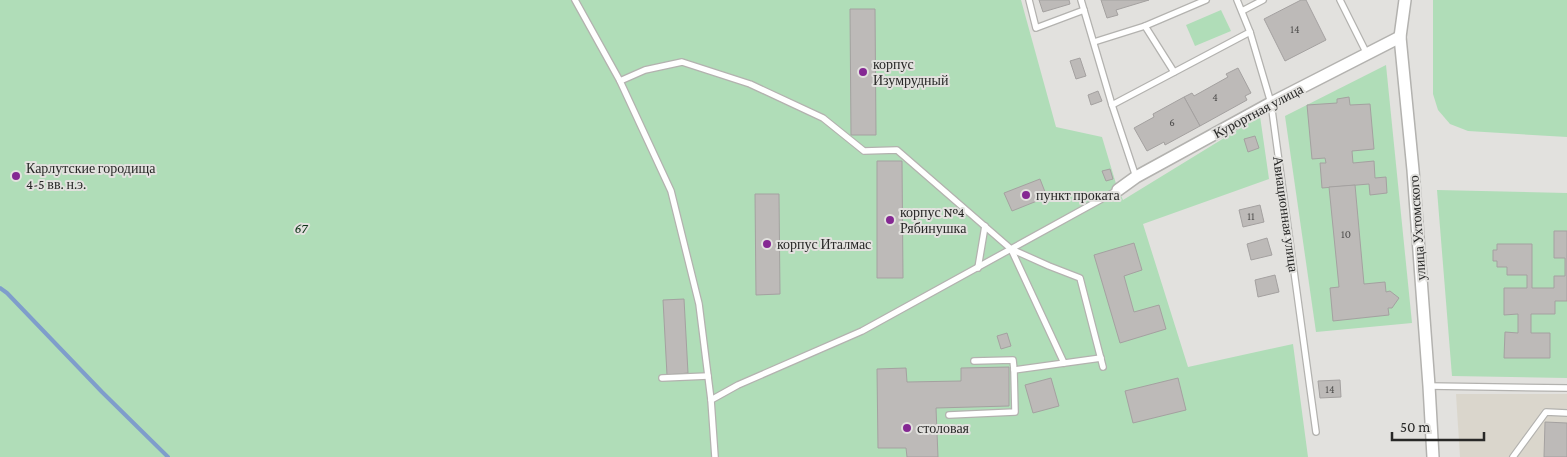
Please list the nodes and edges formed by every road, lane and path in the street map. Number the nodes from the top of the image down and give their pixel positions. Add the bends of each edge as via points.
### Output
1 (575, 0) edge
2 (1029, 0) edge
3 (1081, 0) edge
4 (1206, 0) edge
5 (1237, 0) edge
6 (1263, 0) edge
7 (1340, 0) edge
8 (1405, 0) edge
9 (1084, 10) junction
10 (1242, 11) junction
11 (1144, 26) junction
12 (1250, 32) junction
13 (1400, 38) junction
14 (1094, 42) junction
15 (1367, 55) junction
16 (1174, 72) junction
17 (620, 81) junction
18 (1271, 104) junction
19 (1112, 105) junction
20 (1136, 177) junction
21 (1118, 190) joint
22 (985, 226) junction
23 (1011, 249) junction
24 (978, 268) junction
25 (1101, 358) junction
26 (974, 361) dead end
27 (1064, 363) junction
28 (1103, 367) dead end
29 (1014, 370) junction
30 (708, 376) junction
31 (662, 378) dead end
32 (1429, 386) junction
33 (1567, 388) edge
34 (711, 400) junction
35 (1567, 413) edge
36 (950, 415) dead end
37 (1316, 432) dead end
38 (716, 457) edge
39 (1433, 457) edge
40 (1513, 457) edge

1 - 17 lane
2 - 9 lane via 1036,28
3 - 9 lane
4 - 11 lane
5 - 10 lane, Авиационная улица
6 - 10 lane
7 - 15 lane
8 - 13 street, улица Ухтомского
9 - 14 lane
10 - 12 lane, Авиационная улица
11 - 14 lane
11 - 16 lane
12 - 16 lane
12 - 18 lane, Авиационная улица
13 - 15 street, Курортная улица
13 - 32 street, улица Ухтомского
14 - 19 lane
15 - 18 street, Курортная улица
16 - 19 lane
17 - 22 lane via 645,70 682,62 750,84 823,118 864,150 897,150
17 - 30 lane via 671,191 699,304
18 - 20 street, Курортная улица
18 - 37 lane, Авиационная улица
19 - 20 lane
20 - 21 street, Курортная улица
21 - 23 lane
22 - 23 lane
22 - 24 lane
23 - 24 lane
23 - 25 lane via 1080,278
23 - 27 lane
24 - 34 lane via 862,331 738,384
25 - 27 lane
25 - 28 lane
26 - 29 lane via 1013,360
27 - 29 lane
29 - 36 lane via 1015,412
30 - 31 lane
30 - 34 lane
32 - 33 lane
32 - 39 street, улица Ухтомского
34 - 38 lane
35 - 40 lane via 1546,412

